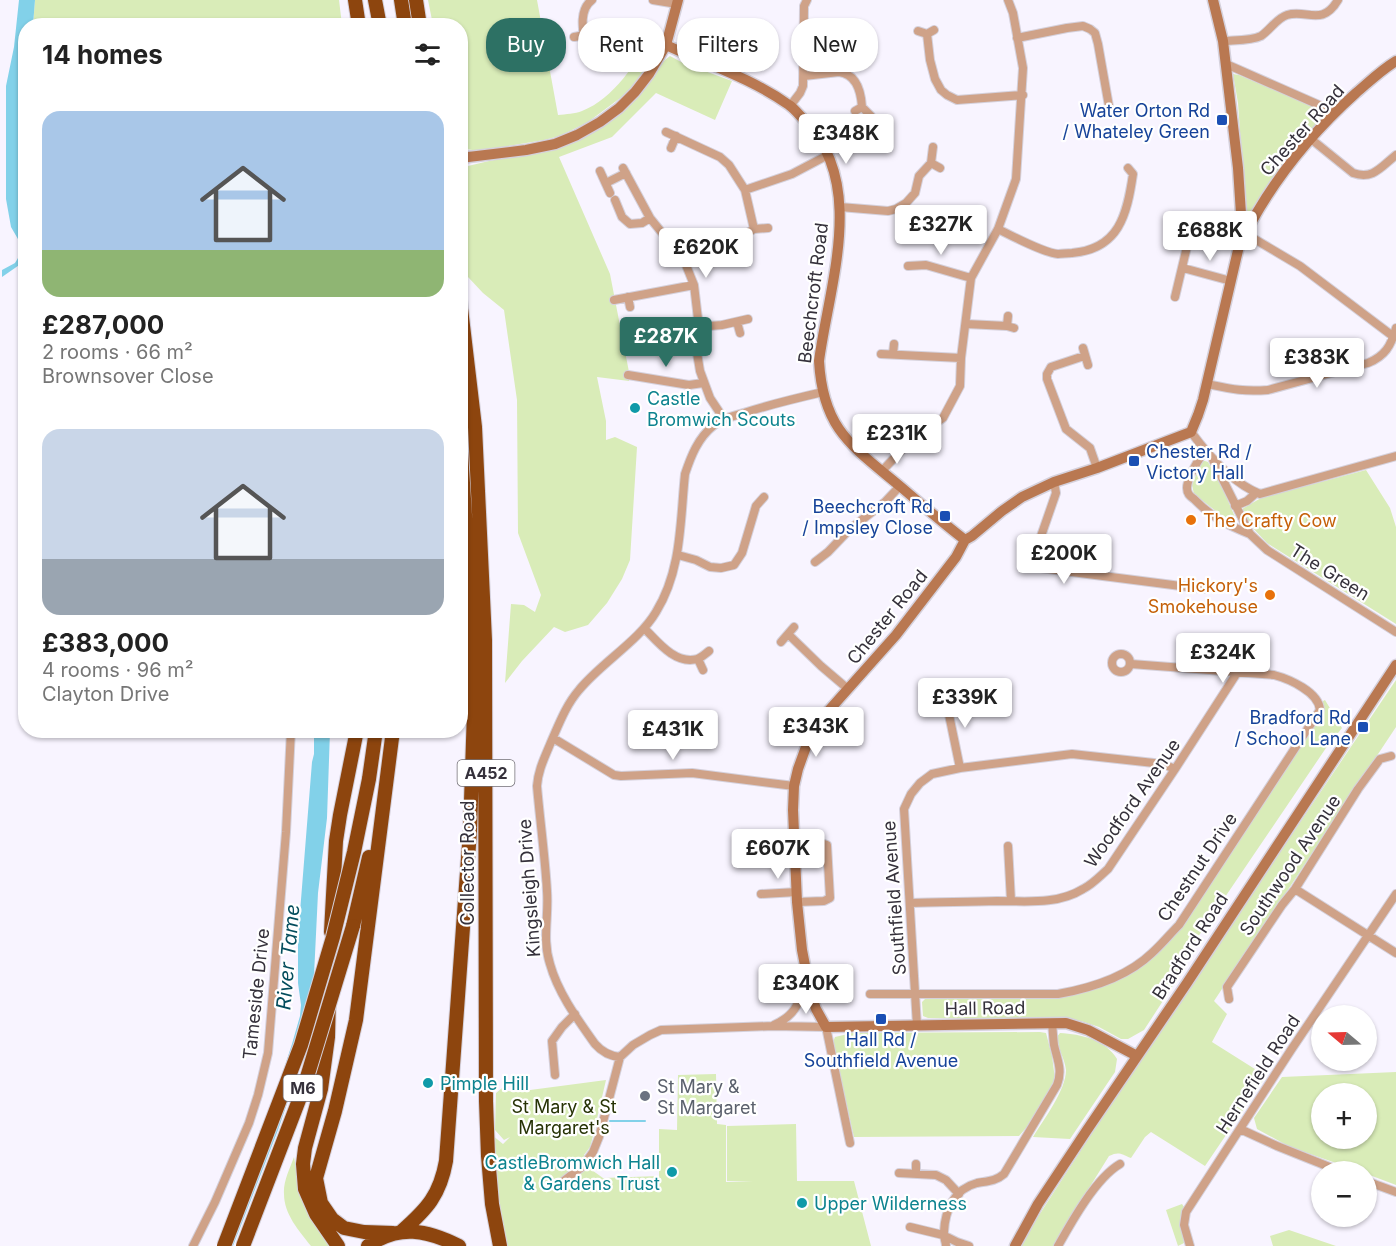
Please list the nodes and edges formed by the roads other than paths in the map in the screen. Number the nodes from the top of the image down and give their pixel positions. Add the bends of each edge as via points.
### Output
1 (355, 0) edge
2 (375, 0) edge
3 (401, 0) edge
4 (416, 0) edge
5 (592, 0) edge
6 (653, 0) edge
7 (807, 0) edge
8 (1008, 0) edge
9 (1213, 0) edge
10 (1338, 0) edge
11 (677, 2) edge
12 (358, 18) edge
13 (378, 18) edge
14 (404, 18) edge
15 (419, 18) edge
16 (583, 18) edge
17 (918, 31) dead end
18 (578, 36) edge
19 (574, 37) dead end
20 (1017, 38) junction
21 (1223, 41) junction
22 (666, 45) junction
23 (1396, 61) edge
24 (1226, 64) junction
25 (804, 76) junction
26 (1023, 95) junction
27 (790, 106) junction
28 (1110, 112) dead end
29 (1335, 112) junction
30 (871, 116) dead end
31 (666, 132) dead end
32 (676, 136) junction
33 (1311, 139) junction
34 (933, 147) dead end
35 (671, 148) dead end
36 (828, 155) junction
37 (1396, 155) edge
38 (468, 157) edge
39 (931, 163) junction
40 (940, 168) dead end
41 (600, 171) dead end
42 (1134, 171) dead end
43 (606, 183) junction
44 (745, 190) junction
45 (610, 193) dead end
46 (615, 200) dead end
47 (840, 207) junction
48 (650, 218) junction
49 (768, 228) dead end
50 (754, 229) junction
51 (998, 229) junction
52 (1191, 230) dead end
53 (1245, 234) junction
54 (744, 235) dead end
55 (1239, 246) junction
56 (908, 266) dead end
57 (1183, 268) junction
58 (971, 278) junction
59 (1231, 280) junction
60 (694, 285) junction
61 (628, 297) junction
62 (1175, 297) dead end
63 (614, 300) dead end
64 (630, 307) dead end
65 (1008, 316) dead end
66 (748, 319) dead end
67 (737, 322) junction
68 (966, 324) junction
69 (697, 327) junction
70 (740, 333) dead end
71 (1395, 333) edge
72 (894, 344) dead end
73 (881, 354) dead end
74 (893, 354) junction
75 (962, 358) junction
76 (1088, 365) dead end
77 (468, 368) edge
78 (628, 375) dead end
79 (703, 383) junction
80 (1207, 384) junction
81 (823, 392) junction
82 (724, 419) junction
83 (1191, 432) junction
84 (1205, 450) junction
85 (1396, 456) edge
86 (1214, 460) junction
87 (1097, 468) junction
88 (882, 471) junction
89 (1054, 482) junction
90 (900, 486) junction
91 (1256, 493) junction
92 (764, 497) dead end
93 (1235, 506) junction
94 (1250, 534) junction
95 (965, 540) junction
96 (678, 555) junction
97 (468, 562) edge
98 (815, 562) dead end
99 (1204, 589) dead end
100 (794, 627) dead end
101 (644, 628) junction
102 (1396, 632) edge
103 (788, 634) junction
104 (781, 642) dead end
105 (709, 651) dead end
106 (698, 659) junction
107 (1131, 664) dead end
108 (1396, 665) edge
109 (703, 670) dead end
110 (1236, 672) junction
111 (848, 689) junction
112 (943, 691) dead end
113 (291, 738) edge
114 (355, 738) edge
115 (375, 738) edge
116 (391, 738) edge
117 (391, 738) edge
118 (553, 738) junction
119 (1391, 756) dead end
120 (960, 768) junction
121 (1175, 769) junction
122 (794, 786) junction
123 (794, 845) junction
124 (1008, 846) dead end
125 (1295, 889) junction
126 (760, 894) dead end
127 (1396, 894) edge
128 (797, 897) junction
129 (1011, 901) junction
130 (910, 903) junction
131 (1368, 934) junction
132 (1396, 953) edge
133 (807, 977) junction
134 (870, 994) dead end
135 (915, 994) junction
136 (1229, 999) dead end
137 (575, 1014) junction
138 (1052, 1024) junction
139 (773, 1026) junction
140 (917, 1026) junction
141 (826, 1027) junction
142 (1137, 1056) junction
143 (620, 1057) junction
144 (555, 1075) dead end
145 (1240, 1129) junction
146 (850, 1143) dead end
147 (1314, 1161) edge
148 (916, 1164) dead end
149 (1120, 1164) dead end
150 (899, 1173) dead end
151 (916, 1174) junction
152 (560, 1184) dead end
153 (1377, 1185) edge
154 (1396, 1192) edge
155 (959, 1194) junction
156 (910, 1227) dead end
157 (397, 1232) junction
158 (943, 1235) junction
159 (193, 1246) edge
160 (224, 1246) edge
161 (243, 1246) edge
162 (338, 1246) edge
163 (368, 1246) edge
164 (459, 1246) edge
165 (500, 1246) edge
166 (946, 1246) edge
167 (969, 1246) edge
168 (1015, 1246) edge
169 (1058, 1246) edge
170 (1190, 1246) edge

1 - 12 highway
2 - 13 highway
3 - 14 highway
4 - 15 highway
5 - 16 street via 584,8
6 - 11 street
7 - 25 street
8 - 20 street
9 - 21 main road
10 - 21 street via 1334,7 1316,16 1289,14 1255,38
11 - 22 main road
17 - 26 street via 931,32 930,60 935,79 947,95 957,100
18 - 19 street
20 - 26 street
20 - 28 street via 1083,26 1090,29 1098,44
21 - 24 main road
22 - 27 main road, Beechcroft Road via 752,82
22 - 38 main road via 635,92 600,122 555,144
23 - 29 main road, Chester Road
24 - 29 street
24 - 55 main road via 1238,168
25 - 27 street via 800,93
25 - 30 street via 834,72 851,76 858,85 859,109
26 - 51 street via 1016,179
27 - 36 main road, Beechcroft Road via 812,128
29 - 33 main road, Chester Road
31 - 32 street
32 - 35 street
32 - 44 street via 720,157
33 - 37 street via 1361,176 1370,175
33 - 53 main road, Chester Road via 1272,188
34 - 39 street
36 - 44 street via 792,174
36 - 47 main road, Beechcroft Road
39 - 40 street
39 - 47 street via 919,176 915,193 896,209
41 - 43 street
42 - 51 street via 1123,217 1108,241 1096,248 1056,254
43 - 45 street
43 - 48 street via 624,171
44 - 50 street
46 - 48 street via 622,217 630,224
47 - 81 main road, Beechcroft Road via 837,254 819,361
48 - 60 street via 684,260
49 - 50 street
50 - 54 street
51 - 58 street
52 - 57 street
53 - 55 main road, Chester Road
53 - 71 street via 1300,266
55 - 59 main road, Chester Road
56 - 58 street via 926,265
57 - 59 street
57 - 62 street
58 - 68 street
59 - 80 main road, Chester Road
60 - 61 street
60 - 69 street
61 - 63 street
61 - 64 street
65 - 68 street via 1010,327
66 - 67 street
67 - 69 street
67 - 70 street
68 - 75 street
69 - 79 street
71 - 80 street via 1385,353 1376,359 1268,390 1238,391
72 - 74 street
73 - 74 street
74 - 75 street
75 - 88 street via 960,386 943,418 912,439
76 - 87 street via 1084,352 1051,367 1047,379 1066,429 1090,448
77 - 165 highway, Collector Road / A452 via 475,427 485,640 488,1156
78 - 79 street via 688,385
79 - 82 street
80 - 83 main road, Chester Road
81 - 82 street, Kingsleigh Drive
81 - 88 main road, Beechcroft Road via 838,429
82 - 96 street, Kingsleigh Drive via 699,442 685,474
83 - 84 street
83 - 87 main road, Chester Road
84 - 86 street
84 - 94 street, The Green via 1187,493 1208,513
85 - 91 street via 1264,494
86 - 91 street
86 - 93 street, The Green
87 - 89 main road, Chester Road
88 - 90 main road, Beechcroft Road
89 - 95 main road, Chester Road via 1022,497
89 - 99 street via 1056,493 1033,567
90 - 95 main road, Beechcroft Road
90 - 98 street
91 - 93 street
92 - 96 street via 756,507 742,553 734,565 710,567
93 - 94 street, The Green
94 - 102 street, The Green via 1267,550
95 - 111 main road, Chester Road via 896,635
96 - 101 street, Kingsleigh Drive via 671,582
97 - 157 highway, Collector Road / A452 via 474,711 470,831 446,1161 437,1192 425,1209
100 - 103 street
101 - 106 street via 675,656
101 - 118 street, Kingsleigh Drive via 577,691
103 - 104 street
103 - 111 street
105 - 106 street
106 - 109 street
107 - 110 street
108 - 142 main road, Bradford Road
110 - 121 street, Woodford Avenue
110 - 135 street, Chestnut Drive via 1290,680 1315,696 1320,710 1179,925 1151,954 1128,971 1101,983 1058,994
111 - 122 main road, Chester Road via 811,733
112 - 120 street via 939,698 947,705
113 - 159 street, Tameside Drive via 267,1053 249,1123
114 - 162 highway via 336,842 328,1037 321,1089 303,1164 305,1189 316,1214
115 - 160 highway, M6, bridge via 354,852 301,1045
116 - 157 highway via 356,1020 316,1178 321,1203 344,1228
117 - 161 highway, M6, bridge via 353,926 304,1087
118 - 122 street via 614,775 692,773
118 - 137 street, Kingsleigh Drive via 537,774 548,894 546,948 550,967
119 - 125 street, Southwood Avenue via 1380,759 1358,789
120 - 121 street, Southfield Avenue via 1072,754 1163,764
120 - 130 street, Southfield Avenue via 926,778 910,794 904,809
121 - 129 street, Woodford Avenue via 1096,880 1082,890 1056,899
122 - 123 main road, Chester Road
123 - 128 main road, Chester Road
123 - 128 street via 827,845 830,898 824,901
124 - 129 street
125 - 131 street
125 - 136 street, Southwood Avenue via 1227,987
126 - 128 street
127 - 131 street, Hernefield Road
128 - 133 main road, Chester Road
129 - 130 street, Woodford Avenue
130 - 135 street, Southfield Avenue
131 - 132 street
131 - 145 street, Hernefield Road
133 - 139 street via 794,1011
133 - 141 main road, Chester Road
134 - 135 street, Chestnut Drive
135 - 140 street, Southfield Avenue
137 - 143 street, Kingsleigh Drive via 601,1051
137 - 144 street via 552,1041
138 - 140 main road, Hall Road
138 - 142 main road, Hall Road via 1066,1023 1088,1030
138 - 155 street via 1060,1066 1057,1085 1004,1174
139 - 141 street
139 - 143 street via 661,1030
140 - 141 main road, Hall Road
141 - 146 street
142 - 168 main road, Bradford Road via 1038,1204
143 - 152 street via 593,1152 583,1166
145 - 147 street
145 - 170 street, Hernefield Road via 1186,1212 1184,1226
148 - 151 street
149 - 169 street via 1100,1180
150 - 151 street
151 - 155 street via 936,1174
153 - 154 street
155 - 158 street via 951,1202
156 - 158 street
157 - 163 highway, Collector Road
157 - 164 highway via 436,1235
158 - 166 street
158 - 167 street

